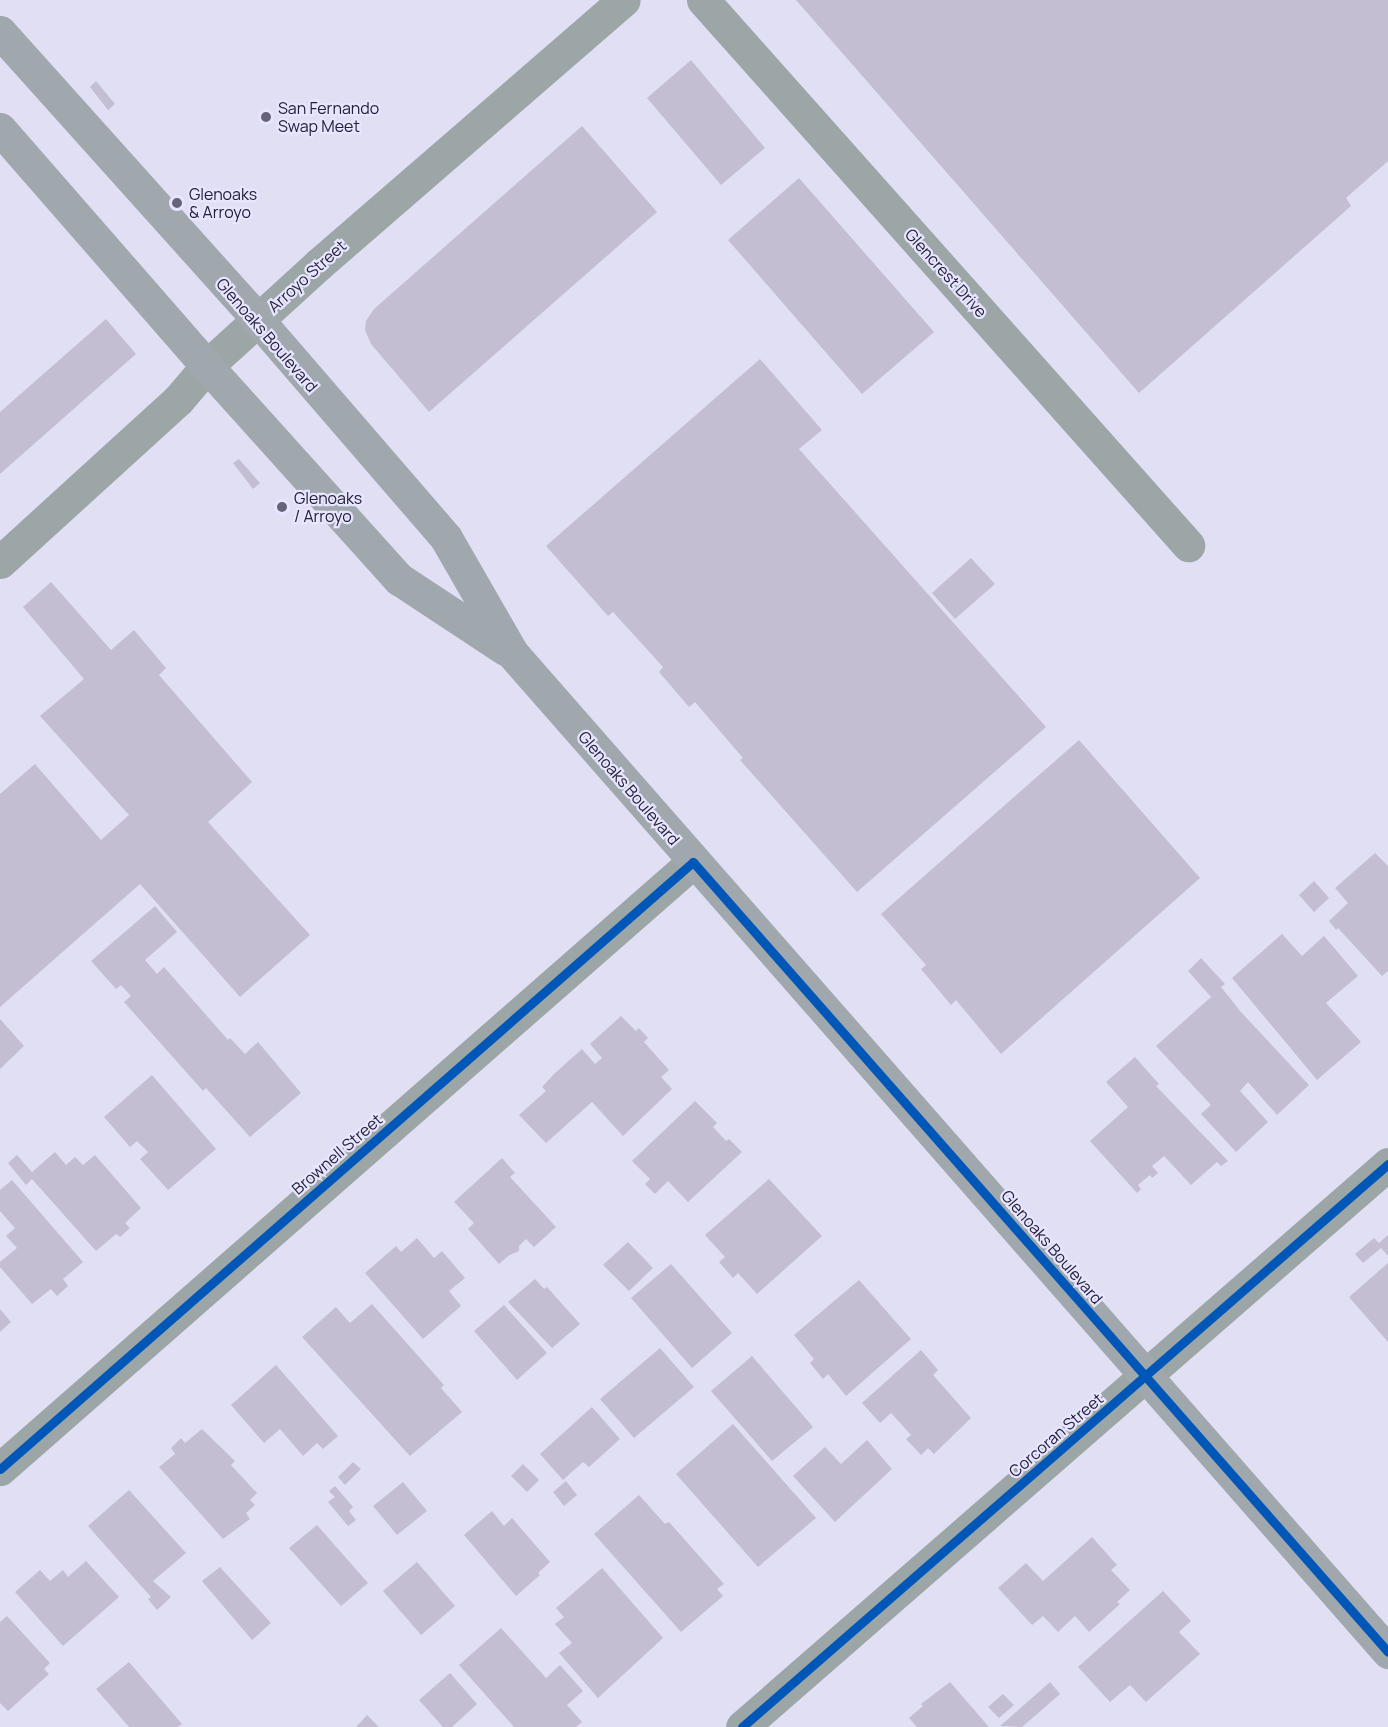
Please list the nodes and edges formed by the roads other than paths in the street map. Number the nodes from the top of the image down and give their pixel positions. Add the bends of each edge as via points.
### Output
1 (624, 0) edge
2 (703, 0) edge
3 (0, 32) edge
4 (0, 129) edge
5 (258, 320) junction
6 (207, 366) junction
7 (1188, 545) dead end
8 (0, 562) edge
9 (512, 653) junction
10 (693, 862) junction
11 (1388, 1164) edge
12 (1146, 1377) junction
13 (0, 1469) edge
14 (1388, 1652) edge
15 (742, 1727) edge

1 - 5 street, Arroyo Street
2 - 7 street, Glencrest Drive
3 - 5 main road, Glenoaks Boulevard
4 - 6 main road, Glenoaks Boulevard
5 - 6 street, Arroyo Street
5 - 9 main road, Glenoaks Boulevard via 446,538
6 - 8 street, Arroyo Street via 178,400
6 - 9 main road, Glenoaks Boulevard via 399,579
9 - 10 main road, Glenoaks Boulevard
10 - 12 main road, Glenoaks Boulevard
10 - 13 street, Brownell Street
11 - 12 street, Corcoran Street
12 - 14 main road, Glenoaks Boulevard
12 - 15 street, Corcoran Street

